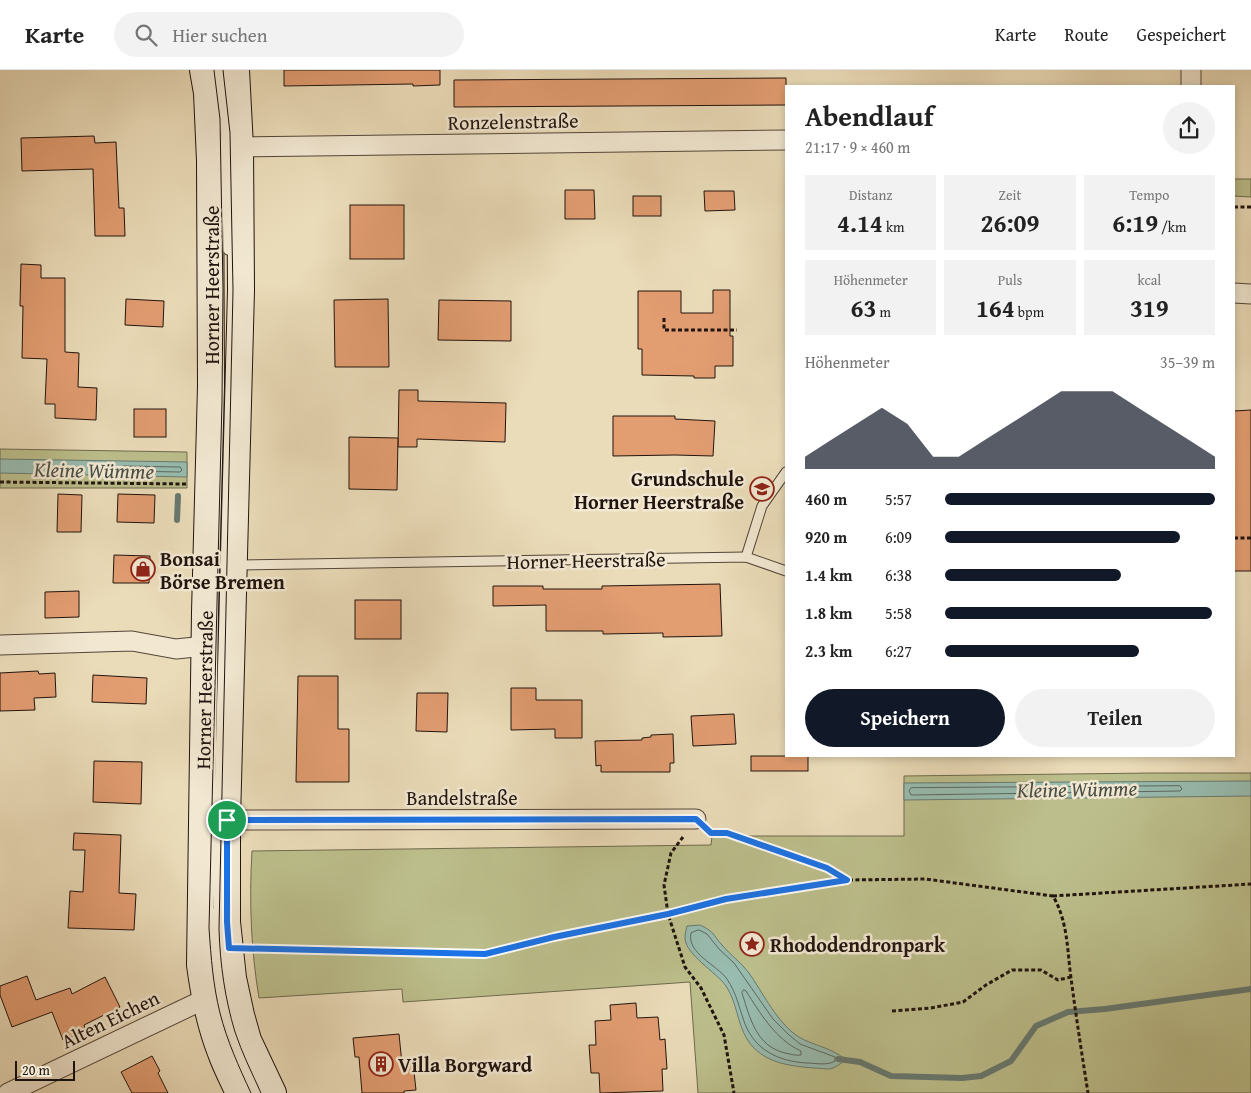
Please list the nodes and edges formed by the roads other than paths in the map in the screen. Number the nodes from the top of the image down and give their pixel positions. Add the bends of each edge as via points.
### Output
1 (203, 70) edge
2 (219, 70) edge
3 (236, 70) edge
4 (1191, 70) edge
5 (1191, 85) edge
6 (785, 140) edge
7 (240, 147) junction
8 (228, 261) dead end
9 (1235, 293) edge
10 (1251, 294) edge
11 (785, 473) edge
12 (746, 557) junction
13 (234, 565) junction
14 (785, 572) edge
15 (0, 645) edge
16 (205, 646) junction
17 (227, 820) junction
18 (691, 826) road end
19 (214, 902) dead end
20 (205, 999) junction
21 (8, 1093) edge
22 (239, 1093) edge
23 (256, 1093) edge
24 (272, 1093) edge

1 - 16 main road, Horner Heerstraße via 210,161 211,386
2 - 8 lane via 226,134
3 - 7 main road, Horner Heerstraße
4 - 5 street
6 - 7 street, Ronzelenstraße
7 - 13 main road, Horner Heerstraße
9 - 10 street
11 - 12 lane via 762,506
12 - 13 lane, Horner Heerstraße
12 - 14 lane, Horner Heerstraße
13 - 17 main road, Horner Heerstraße
15 - 16 street via 132,641 176,649
16 - 20 main road, Horner Heerstraße via 199,933
17 - 18 street, Bandelstraße
17 - 24 main road, Horner Heerstraße via 227,922 233,978 248,1040
19 - 23 lane via 215,957 225,1012
20 - 21 street, Alten Eichen
20 - 22 main road, Horner Heerstraße via 221,1054

